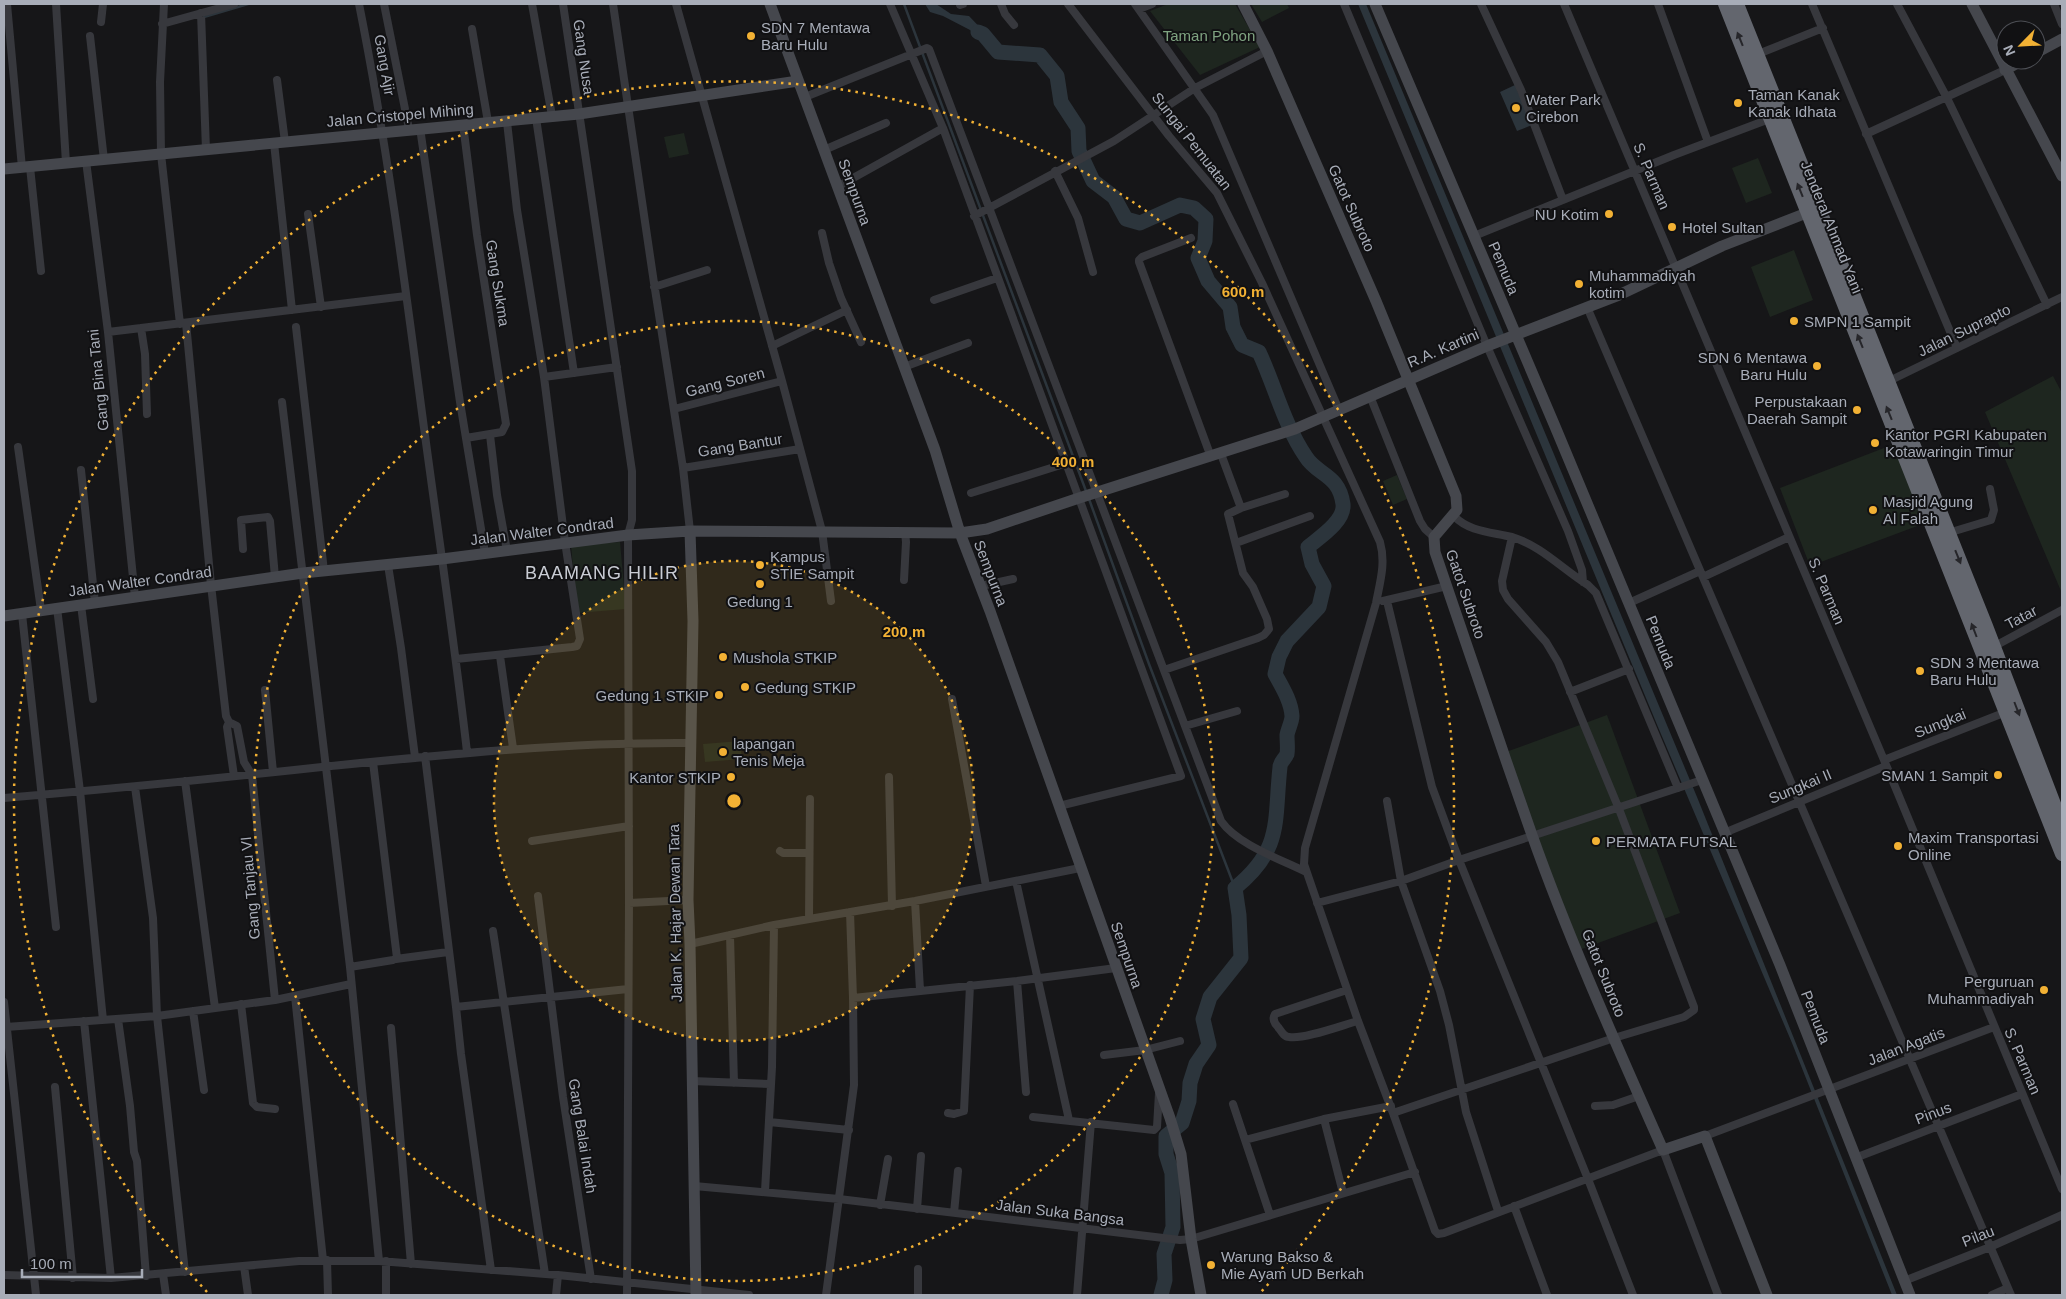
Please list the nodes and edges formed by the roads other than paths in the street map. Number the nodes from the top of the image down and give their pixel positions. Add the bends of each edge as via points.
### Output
1 (7, 4) edge
2 (56, 4) edge
3 (103, 4) edge
4 (164, 4) edge
5 (234, 4) edge
6 (360, 4) edge
7 (384, 4) edge
8 (532, 4) edge
9 (563, 4) edge
10 (613, 4) edge
11 (676, 4) edge
12 (770, 4) edge
13 (890, 4) edge
14 (1001, 4) edge
15 (1068, 4) edge
16 (1152, 4) edge
17 (1242, 4) edge
18 (1344, 4) edge
19 (1375, 4) edge
20 (1481, 4) edge
21 (1564, 4) edge
22 (1658, 4) edge
23 (1726, 4) edge
24 (1738, 4) edge
25 (1812, 4) edge
26 (1897, 4) edge
27 (1972, 4) edge
28 (2054, 4) edge
29 (1137, 6) edge
30 (200, 13) junction
31 (101, 22) dead end
32 (162, 24) junction
33 (2062, 24) edge
34 (1014, 25) dead end
35 (1823, 28) junction
36 (472, 29) dead end
37 (90, 36) dead end
38 (2062, 39) edge
39 (2046, 48) edge
40 (1267, 51) junction
41 (1996, 52) edge
42 (913, 54) junction
43 (1758, 54) junction
44 (2005, 70) joint
45 (277, 80) dead end
46 (798, 81) junction
47 (1195, 88) junction
48 (702, 96) junction
49 (805, 97) junction
50 (1947, 98) junction
51 (628, 107) junction
52 (579, 114) junction
53 (1153, 114) junction
54 (552, 116) junction
55 (536, 118) junction
56 (1772, 118) junction
57 (488, 122) junction
58 (507, 122) junction
59 (886, 123) dead end
60 (463, 124) junction
61 (943, 128) junction
62 (415, 129) junction
63 (383, 132) junction
64 (1866, 134) junction
65 (279, 142) junction
66 (1708, 142) junction
67 (206, 150) junction
68 (824, 150) junction
69 (161, 154) junction
70 (104, 160) junction
71 (86, 161) junction
72 (66, 163) junction
73 (26, 167) junction
74 (4, 169) edge
75 (1055, 171) junction
76 (1635, 171) junction
77 (2062, 176) edge
78 (837, 187) junction
79 (1562, 200) junction
80 (988, 209) junction
81 (1809, 212) junction
82 (308, 214) dead end
83 (976, 215) junction
84 (822, 233) dead end
85 (1474, 236) junction
86 (1191, 238) dead end
87 (1676, 269) junction
88 (707, 270) dead end
89 (41, 271) dead end
90 (1093, 272) dead end
91 (997, 278) junction
92 (654, 287) junction
93 (406, 296) junction
94 (2062, 297) edge
95 (934, 300) dead end
96 (2047, 305) junction
97 (321, 307) junction
98 (1587, 307) junction
99 (292, 310) junction
100 (847, 310) junction
101 (183, 324) junction
102 (296, 327) dead end
103 (141, 328) junction
104 (108, 332) junction
105 (1514, 336) junction
106 (861, 342) dead end
107 (968, 343) dead end
108 (1488, 345) junction
109 (772, 346) junction
110 (1957, 348) junction
111 (617, 367) junction
112 (904, 367) junction
113 (574, 373) junction
114 (544, 377) junction
115 (1408, 378) junction
116 (782, 381) junction
117 (1883, 384) junction
118 (1370, 396) junction
119 (282, 402) dead end
120 (674, 409) junction
121 (1340, 410) junction
122 (147, 414) dead end
123 (1323, 417) junction
124 (490, 435) junction
125 (466, 438) junction
126 (18, 447) dead end
127 (800, 449) junction
128 (1216, 455) junction
129 (1067, 463) junction
130 (684, 468) junction
131 (81, 470) dead end
132 (1990, 489) dead end
133 (971, 493) dead end
134 (1285, 494) dead end
135 (1088, 495) junction
136 (1240, 508) junction
137 (1310, 516) dead end
138 (1454, 516) junction
139 (690, 531) junction
140 (822, 531) junction
141 (905, 532) junction
142 (960, 533) junction
143 (1948, 533) junction
144 (628, 535) junction
145 (1434, 537) junction
146 (1512, 537) junction
147 (1789, 537) junction
148 (565, 542) junction
149 (1236, 543) junction
150 (244, 549) dead end
151 (507, 551) junction
152 (485, 553) junction
153 (442, 559) junction
154 (388, 564) junction
155 (324, 571) junction
156 (303, 573) junction
157 (1701, 574) junction
158 (275, 577) junction
159 (1013, 579) dead end
160 (904, 580) dead end
161 (1583, 582) junction
162 (211, 586) junction
163 (980, 586) junction
164 (1447, 586) junction
165 (135, 597) junction
166 (831, 601) dead end
167 (1387, 601) junction
168 (95, 603) junction
169 (1376, 603) junction
170 (1629, 603) junction
171 (81, 605) junction
172 (57, 608) junction
173 (41, 610) junction
174 (2062, 610) edge
175 (22, 614) junction
176 (4, 616) edge
177 (1994, 647) junction
178 (500, 656) junction
179 (456, 659) junction
180 (1629, 669) junction
181 (1164, 670) junction
182 (265, 690) dead end
183 (1570, 692) junction
184 (93, 699) dead end
185 (952, 699) dead end
186 (1237, 711) dead end
187 (2006, 712) junction
188 (229, 722) junction
189 (1185, 726) junction
190 (628, 742) junction
191 (689, 743) junction
192 (514, 748) junction
193 (467, 752) junction
194 (425, 756) junction
195 (415, 757) junction
196 (373, 762) junction
197 (1885, 763) junction
198 (325, 767) junction
199 (273, 772) junction
200 (252, 774) junction
201 (234, 776) junction
202 (889, 777) dead end
203 (185, 781) junction
204 (1697, 782) junction
205 (135, 787) junction
206 (1681, 788) junction
207 (80, 792) junction
208 (42, 795) junction
209 (4, 798) edge
210 (810, 799) dead end
211 (1799, 801) junction
212 (1387, 802) dead end
213 (1059, 806) junction
214 (1619, 809) junction
215 (2062, 825) edge
216 (629, 826) junction
217 (1724, 834) junction
218 (1532, 836) junction
219 (532, 842) dead end
220 (780, 851) dead end
221 (810, 853) junction
222 (2062, 854) edge
223 (1459, 860) junction
224 (1080, 868) junction
225 (1306, 872) junction
226 (1016, 880) junction
227 (1401, 881) junction
228 (986, 886) junction
229 (538, 896) dead end
230 (688, 900) junction
231 (915, 901) junction
232 (629, 903) junction
233 (1317, 903) junction
234 (892, 906) junction
235 (850, 912) junction
236 (809, 918) junction
237 (774, 925) junction
238 (56, 927) dead end
239 (493, 931) dead end
240 (730, 935) junction
241 (690, 944) junction
242 (448, 952) junction
243 (396, 960) junction
244 (350, 967) junction
245 (1116, 968) junction
246 (1037, 978) junction
247 (1017, 981) junction
248 (352, 984) junction
249 (970, 985) junction
250 (628, 989) junction
251 (920, 990) junction
252 (1347, 990) junction
253 (295, 996) junction
254 (550, 997) junction
255 (854, 998) junction
256 (275, 1000) junction
257 (504, 1001) junction
258 (4, 1002) edge
259 (241, 1004) junction
260 (456, 1007) junction
261 (215, 1008) junction
262 (193, 1011) junction
263 (157, 1016) junction
264 (118, 1019) junction
265 (103, 1020) junction
266 (1358, 1020) junction
267 (84, 1021) junction
268 (1994, 1027) junction
269 (391, 1028) dead end
270 (6, 1032) edge
271 (1614, 1038) junction
272 (1180, 1041) dead end
273 (1145, 1050) junction
274 (1104, 1055) dead end
275 (1910, 1060) junction
276 (1541, 1064) junction
277 (692, 1081) junction
278 (734, 1083) junction
279 (770, 1084) junction
280 (55, 1087) dead end
281 (1159, 1088) junction
282 (1462, 1089) junction
283 (204, 1090) dead end
284 (1026, 1092) dead end
285 (1823, 1092) junction
286 (2022, 1094) junction
287 (1639, 1096) junction
288 (1233, 1104) dead end
289 (1595, 1106) dead end
290 (275, 1109) dead end
291 (1392, 1109) junction
292 (948, 1114) dead end
293 (1033, 1117) dead end
294 (1324, 1119) junction
295 (1069, 1120) junction
296 (769, 1122) junction
297 (1091, 1122) junction
298 (1938, 1126) junction
299 (849, 1130) junction
300 (1705, 1136) junction
301 (1245, 1140) junction
302 (1663, 1150) junction
303 (921, 1156) dead end
304 (1855, 1158) junction
305 (888, 1159) dead end
306 (958, 1171) dead end
307 (1415, 1172) junction
308 (1588, 1178) junction
309 (694, 1186) junction
310 (2062, 1189) edge
311 (765, 1191) junction
312 (1343, 1193) junction
313 (839, 1199) junction
314 (880, 1205) junction
315 (1514, 1206) junction
316 (917, 1209) junction
317 (1498, 1211) junction
318 (954, 1213) junction
319 (1270, 1215) junction
320 (2062, 1215) edge
321 (1082, 1228) junction
322 (1185, 1240) junction
323 (1990, 1246) junction
324 (325, 1260) junction
325 (383, 1261) junction
326 (411, 1264) junction
327 (244, 1266) junction
328 (918, 1269) dead end
329 (491, 1270) junction
330 (185, 1272) junction
331 (163, 1274) junction
332 (545, 1274) junction
333 (4, 1275) edge
334 (558, 1275) junction
335 (34, 1276) junction
336 (146, 1276) junction
337 (73, 1278) junction
338 (111, 1278) junction
339 (591, 1278) junction
340 (1904, 1281) junction
341 (628, 1282) junction
342 (696, 1292) edge
343 (2010, 1292) edge
344 (36, 1295) edge
345 (166, 1295) edge
346 (248, 1295) edge
347 (328, 1295) edge
348 (386, 1295) edge
349 (556, 1295) edge
350 (627, 1295) edge
351 (749, 1295) edge
352 (826, 1295) edge
353 (918, 1295) edge
354 (1077, 1295) edge
355 (1201, 1295) edge
356 (1547, 1295) edge
357 (1633, 1295) edge
358 (1718, 1295) edge
359 (1768, 1295) edge
360 (1910, 1295) edge
361 (1992, 1295) edge

1 - 73 street
2 - 72 street
3 - 31 street
4 - 32 street
5 - 30 street
6 - 63 street, Gang Ajir
7 - 62 street
8 - 54 street
9 - 52 street, Gang Nusa
10 - 51 street
11 - 48 street
12 - 46 street, Sempurna
13 - 42 street
14 - 34 street
15 - 53 street, Sungai Pemuatan
16 - 29 street
17 - 40 street, Gatot Subroto
18 - 108 street
19 - 85 street, Pemuda
20 - 79 street via 1522,90
21 - 76 street, S. Parman
22 - 66 street
56 -> 23 highway, Jenderal Ahmad Yani
24 - 43 highway, Jenderal Ahmad Yani
25 - 35 street
26 - 50 street
27 - 41 street
28 - 33 street
29 - 47 street
30 - 32 street
30 - 67 street
32 - 69 street
35 - 43 street
35 - 64 street
36 - 57 street
37 - 70 street
38 - 39 street
40 - 47 street
40 - 115 street, Gatot Subroto
42 - 49 street
42 - 61 street
42 - 80 street via 929,49
43 - 117 highway, Jenderal Ahmad Yani
44 - 50 street
44 - 77 street
45 - 65 street
46 - 48 street, Jalan Cristopel Mihing
46 - 49 street, Sempurna
47 - 53 street
47 - 121 street via 1220,130
48 - 51 street, Jalan Cristopel Mihing
48 - 109 street
49 - 68 street, Sempurna
50 - 64 street
50 - 96 street
51 - 52 street, Jalan Cristopel Mihing
51 - 92 street
52 - 54 street, Jalan Cristopel Mihing
52 - 111 street, Gang Nusa
53 - 75 street via 1114,141
53 - 123 street, Sungai Pemuatan via 1220,198
54 - 55 street, Jalan Cristopel Mihing
55 - 58 street, Jalan Cristopel Mihing
55 - 113 street
56 - 66 street
81 -> 56 highway, Jenderal Ahmad Yani
57 - 58 street, Jalan Cristopel Mihing
57 - 60 street, Jalan Cristopel Mihing
58 - 114 street via 517,210
59 - 68 street
60 - 62 street, Jalan Cristopel Mihing
60 - 124 street, Gang Sukma via 506,424 502,432
61 - 78 street
61 - 83 street
62 - 63 street, Jalan Cristopel Mihing
62 - 125 street
63 - 65 street, Jalan Cristopel Mihing
63 - 93 street, Gang Ajir
64 - 110 street
65 - 67 street, Jalan Cristopel Mihing
65 - 99 street
66 - 76 street
67 - 69 street, Jalan Cristopel Mihing
68 - 78 street, Sempurna
69 - 70 street, Jalan Cristopel Mihing
69 - 101 street
70 - 71 street, Jalan Cristopel Mihing
71 - 72 street, Jalan Cristopel Mihing
71 - 104 street, Gang Bina Tani
72 - 73 street, Jalan Cristopel Mihing
73 - 74 street, Jalan Cristopel Mihing
73 - 89 street
75 - 80 street
75 - 90 street via 1078,218
76 - 79 street
76 - 87 street, S. Parman
78 - 112 street, Sempurna
79 - 85 street
80 - 83 street
80 - 135 street
81 - 87 street, R.A. Kartini via 1722,246
117 -> 81 highway, Jenderal Ahmad Yani
82 - 97 street
83 - 91 street
84 - 100 street
85 - 105 street, Pemuda
86 - 128 street via 1140,258 1139,262
87 - 98 street, R.A. Kartini
87 - 147 street, S. Parman
88 - 92 street
91 - 95 street
91 - 129 street
92 - 120 street
93 - 97 street
93 - 153 street, Gang Ajir
94 - 96 street, Jalan Suprapto
96 - 110 street, Jalan Suprapto
97 - 99 street
98 - 105 street, R.A. Kartini
98 - 157 street
99 - 101 street
100 - 106 street
100 - 109 street
101 - 103 street
101 - 162 street
102 - 155 street
103 - 104 street
103 - 122 street
104 - 165 street, Gang Bina Tani
105 - 108 street, R.A. Kartini
105 - 170 street, Pemuda
107 - 112 street
108 - 115 street, R.A. Kartini
108 - 161 street via 1571,540
109 - 116 street
110 - 117 street, Jalan Suprapto
111 - 113 street
111 - 144 street, Gang Nusa via 632,471 632,520
112 - 142 street, Sempurna
113 - 114 street
114 - 148 street
115 - 118 street, R.A. Kartini
115 - 138 street, Gatot Subroto via 1456,496 1458,504
116 - 120 street, Gang Soren
116 - 127 street
117 - 143 highway, Jenderal Ahmad Yani
187 -> 117 highway, Jenderal Ahmad Yani
118 - 121 street, R.A. Kartini
118 - 145 street via 1420,521
119 - 156 street
120 - 130 street
121 - 123 street, R.A. Kartini
123 - 128 street, R.A. Kartini
123 - 169 street, Sungai Pemuatan via 1382,551 1383,568
124 - 125 street
124 - 151 street
125 - 152 street
126 - 173 street
127 - 130 street, Gang Bantur
127 - 140 street
128 - 135 street, R.A. Kartini
128 - 136 street
129 - 133 street
129 - 135 street
130 - 139 street
131 - 168 street
132 - 143 street via 1994,510 1991,520
134 - 136 street
135 - 142 street, Jalan Walter Condrad via 987,529
135 - 181 street
135 - 213 street via 1181,776
136 - 149 street via 1228,514
137 - 149 street
138 - 145 street, Gatot Subroto
138 - 146 street via 1470,528
139 - 140 street, Jalan Walter Condrad
139 - 144 street, Jalan Walter Condrad
139 - 191 street, Jalan K. Hajar Dewan Tara via 693,620
140 - 141 street, Jalan Walter Condrad
140 - 166 street
141 - 142 street, Jalan Walter Condrad
141 - 160 street
142 - 163 street, Sempurna
143 -> 177 highway, Jenderal Ahmad Yani
144 - 148 street, Jalan Walter Condrad
144 - 190 street, Gang Nusa
145 - 164 street, Gatot Subroto via 1435,552
146 - 161 street via 1533,545
146 - 183 street via 1503,590 1551,648
147 - 157 street
147 - 197 street, S. Parman
148 - 151 street, Jalan Walter Condrad
148 - 178 street via 579,643 572,648
149 - 181 street via 1243,573 1267,619 1267,632 1258,638
150 - 158 street via 241,520 268,517
151 - 152 street, Jalan Walter Condrad
152 - 153 street, Jalan Walter Condrad
153 - 154 street, Jalan Walter Condrad
153 - 179 street, Gang Ajir
154 - 155 street, Jalan Walter Condrad
154 - 195 street
155 - 156 street, Jalan Walter Condrad
156 - 158 street, Jalan Walter Condrad
156 - 198 street
157 - 170 street
157 - 211 street
158 - 162 street, Jalan Walter Condrad
159 - 163 street
161 - 180 street via 1601,602
162 - 165 street, Jalan Walter Condrad
162 - 188 street
163 - 213 street, Sempurna
164 - 167 street
164 - 218 street, Gatot Subroto
165 - 168 street, Jalan Walter Condrad
167 - 169 street
167 - 223 street via 1432,787
168 - 171 street, Jalan Walter Condrad
169 - 225 street, Sungai Pemuatan via 1305,848
170 - 204 street, Pemuda
171 - 172 street, Jalan Walter Condrad
171 - 184 street
172 - 173 street, Jalan Walter Condrad
172 - 207 street
173 - 175 street, Jalan Walter Condrad
174 - 177 street, Tatar
175 - 176 street, Jalan Walter Condrad
175 - 208 street
177 -> 215 highway, Jenderal Ahmad Yani
178 - 179 street
178 - 192 street
179 - 193 street, Gang Ajir
180 - 183 street
180 - 206 street
181 - 189 street
182 - 199 street
183 - 214 street
185 - 228 street
186 - 189 street
187 - 197 street, Sungkai
187 - 222 highway, Jenderal Ahmad Yani
188 - 200 street, Gang Tanjau VI via 237,726 244,762
188 - 201 street
189 - 225 street via 1221,821 1232,833 1260,850
190 - 191 street
190 - 192 street
190 - 216 street, Gang Nusa
191 - 230 street, Jalan K. Hajar Dewan Tara
192 - 193 street
193 - 194 street
194 - 195 street
194 - 242 street
195 - 196 street
196 - 198 street
196 - 243 street
197 - 211 street, Sungkai II
197 - 268 street, S. Parman
198 - 199 street
198 - 244 street
199 - 200 street
200 - 201 street
200 - 256 street, Gang Tanjau VI
201 - 203 street
202 - 234 street
203 - 205 street
203 - 261 street
204 - 206 street
204 - 217 street, Pemuda
205 - 207 street
205 - 263 street via 153,918
206 - 214 street
207 - 208 street
207 - 265 street
208 - 209 street
208 - 238 street
210 - 221 street
211 - 217 street, Sungkai II
211 - 275 street
212 - 227 street
213 - 224 street, Sempurna
214 - 218 street
214 - 271 street via 1694,1007 1688,1016
216 - 219 street
216 - 232 street, Gang Nusa
217 - 285 street, Pemuda via 1780,965
218 - 223 street
218 - 271 street, Gatot Subroto
220 - 221 street
221 - 236 street
223 - 227 street
223 - 276 street
224 - 226 street
224 - 245 street, Sempurna
225 - 233 street, Sungai Pemuatan
226 - 228 street
226 - 246 street
227 - 233 street
227 - 282 street via 1440,991
228 - 231 street
229 - 254 street, Gang Balai Indah
230 - 232 street
230 - 241 street, Jalan K. Hajar Dewan Tara
231 - 234 street
231 - 251 street
232 - 250 street, Gang Nusa
233 - 252 street, Sungai Pemuatan
234 - 235 street
235 - 236 street
235 - 255 street
236 - 237 street
237 - 240 street
237 - 279 street
239 - 257 street
240 - 241 street
240 - 278 street
241 - 277 street, Jalan K. Hajar Dewan Tara
242 - 243 street
242 - 260 street
243 - 244 street
244 - 248 street
245 - 246 street
245 - 273 street, Sempurna
246 - 247 street
246 - 295 street
247 - 249 street
247 - 284 street
248 - 253 street
248 - 325 street
249 - 251 street
249 - 292 street via 964,1111
250 - 254 street
250 - 341 street, Gang Nusa
251 - 255 street
252 - 266 street, Sungai Pemuatan
252 - 266 street via 1275,1014 1274,1023 1290,1038
253 - 256 street
253 - 324 street
254 - 257 street
254 - 339 street, Gang Balai Indah
255 - 299 street via 854,1074
256 - 259 street
257 - 260 street
257 - 332 street
258 - 270 street
259 - 261 street
259 - 290 street via 253,1103 257,1107
260 - 329 street
261 - 262 street
262 - 263 street
262 - 283 street
263 - 264 street
263 - 330 street
264 - 265 street
264 - 336 street via 137,1161
265 - 267 street
266 - 291 street, Sungai Pemuatan
267 - 270 street
267 - 338 street
268 - 275 street, Jalan Agatis
268 - 286 street, S. Parman
269 - 326 street
270 - 335 street
271 - 276 street
271 - 287 street, Gatot Subroto
272 - 273 street
273 - 274 street
273 - 281 street, Sempurna
275 - 285 street, Jalan Agatis
275 - 298 street
276 - 282 street
276 - 308 street
277 - 278 street
277 - 309 street, Jalan K. Hajar Dewan Tara
278 - 279 street
279 - 296 street
280 - 337 street
281 - 297 street via 1154,1130
281 - 322 street, Sempurna via 1181,1154
282 - 291 street
282 - 317 street via 1466,1112
285 - 300 street, Jalan Agatis
285 - 304 street, Pemuda
286 - 298 street, Pinus
286 - 310 street, S. Parman
287 - 289 street via 1612,1105
287 - 302 street, Gatot Subroto
288 - 301 street
291 - 294 street
291 - 307 street, Sungai Pemuatan
293 - 295 street
294 - 301 street
294 - 312 street
295 - 297 street
296 - 299 street
296 - 311 street
297 - 321 street
298 - 304 street, Pinus
298 - 323 street
299 - 313 street
300 - 302 street
300 - 359 street
301 - 319 street
302 - 308 street
302 - 358 street
303 - 316 street
304 - 340 street, Pemuda
305 - 314 street
306 - 318 street
307 - 312 street, Jalan Suka Bangsa
307 - 317 street, Sungai Pemuatan via 1438,1234
308 - 315 street
308 - 357 street
309 - 311 street, Jalan Suka Bangsa
309 - 342 street, Jalan K. Hajar Dewan Tara
311 - 313 street, Jalan Suka Bangsa
312 - 319 street, Jalan Suka Bangsa
313 - 314 street, Jalan Suka Bangsa
313 - 352 street
314 - 316 street, Jalan Suka Bangsa
315 - 317 street
315 - 356 street
316 - 318 street, Jalan Suka Bangsa
318 - 321 street, Jalan Suka Bangsa
319 - 322 street, Jalan Suka Bangsa
320 - 323 street, Pilau
321 - 322 street, Jalan Suka Bangsa
321 - 354 street
322 - 355 street, Sempurna
323 - 340 street, Pilau
323 - 343 street
324 - 325 street
324 - 327 street
324 - 347 street
325 - 326 street
325 - 348 street
326 - 329 street
327 - 330 street
327 - 346 street
328 - 353 street
329 - 332 street
330 - 331 street
331 - 336 street
331 - 345 street
332 - 334 street
333 - 335 street
334 - 339 street
334 - 349 street
335 - 337 street
335 - 344 street
336 - 338 street
337 - 338 street
339 - 341 street
340 - 360 street, Pemuda
341 - 342 street
341 - 350 street, Gang Nusa
342 - 351 street
343 - 361 street

